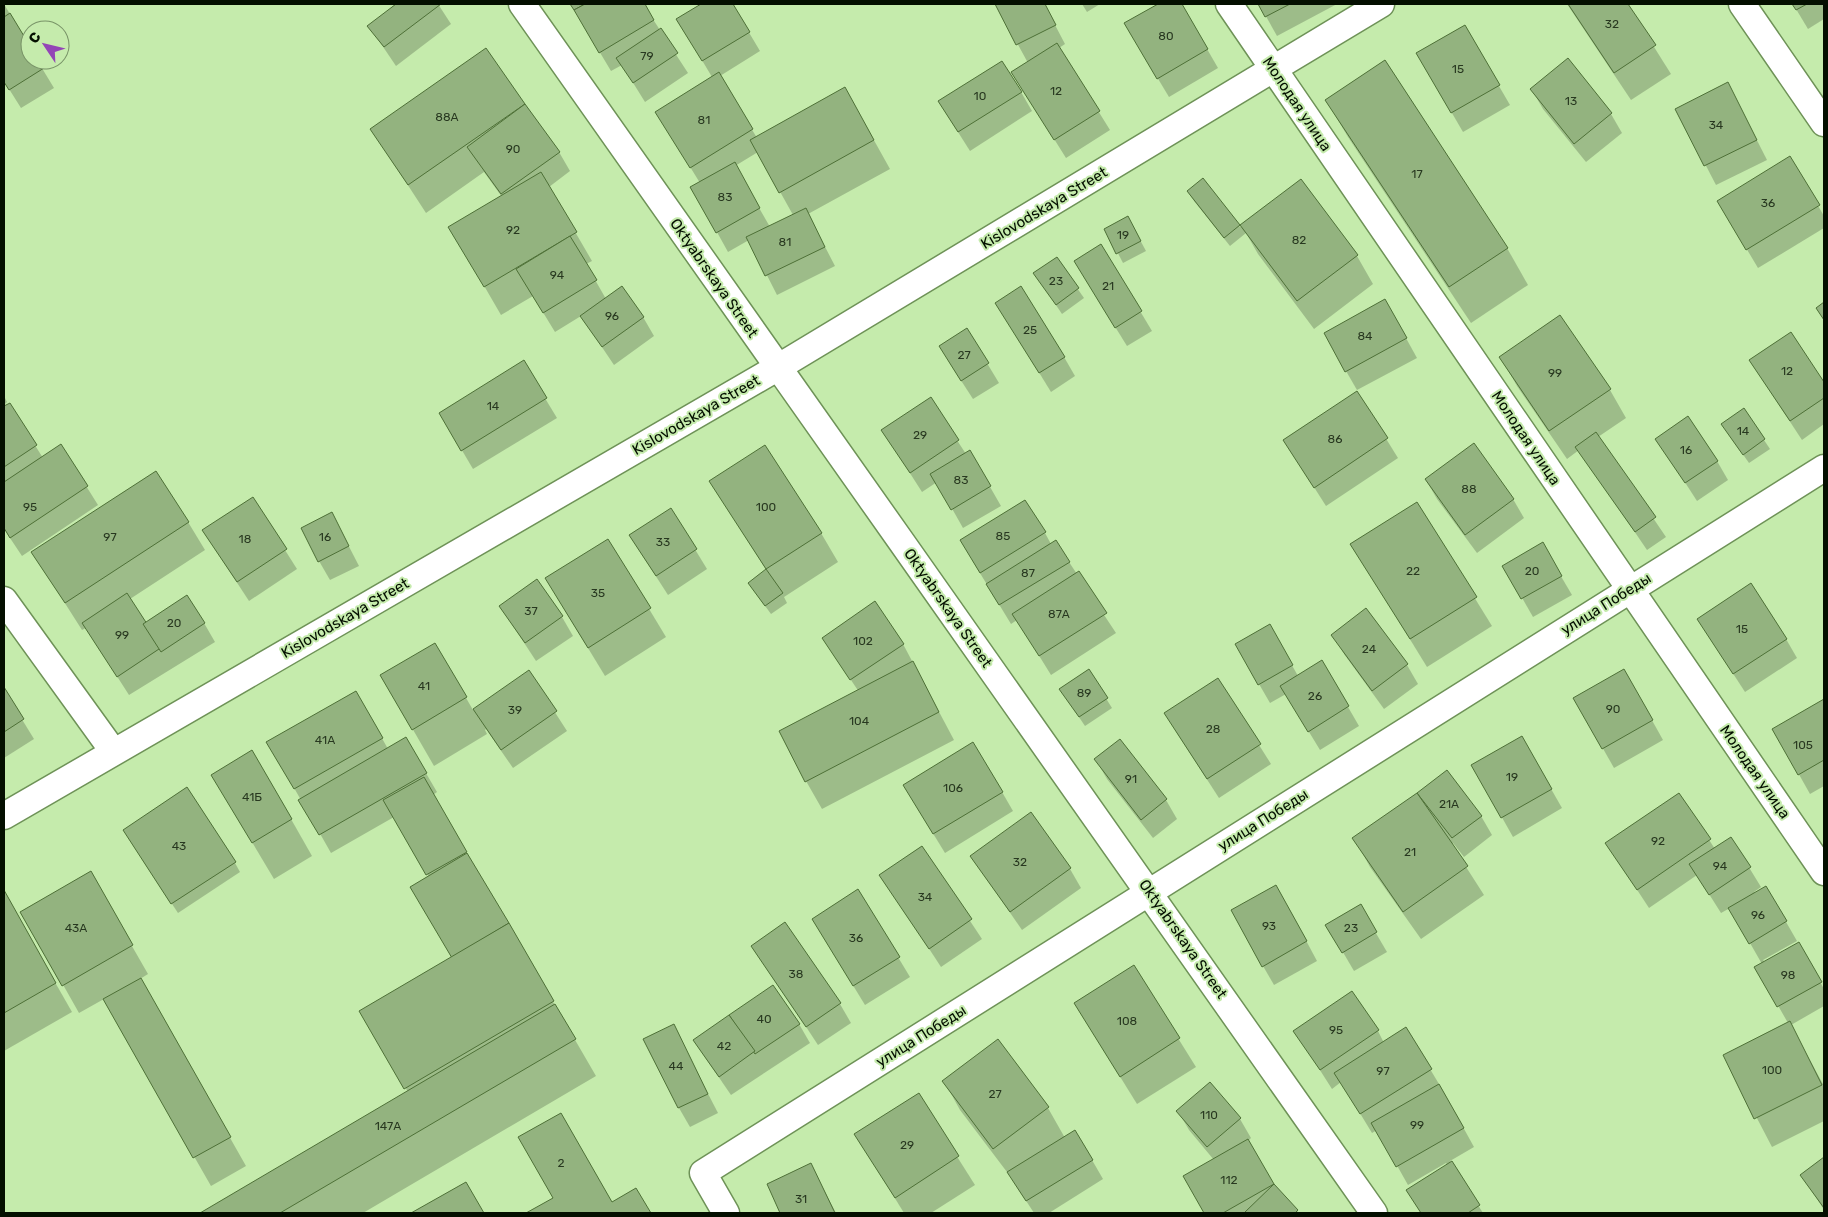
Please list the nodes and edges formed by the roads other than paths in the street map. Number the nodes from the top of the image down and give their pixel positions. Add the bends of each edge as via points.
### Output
1 (522, 4) edge
2 (1229, 4) edge
3 (1381, 4) edge
4 (1742, 4) edge
5 (1274, 70) junction
6 (1824, 123) edge
7 (777, 368) junction
8 (1824, 468) edge
9 (1629, 589) junction
10 (4, 600) edge
11 (113, 751) junction
12 (4, 816) edge
13 (1824, 872) edge
14 (1150, 891) junction
15 (726, 1213) edge
16 (1374, 1213) edge

1 - 7 street, Oktyabrskaya Street
2 - 5 street, Молодая улица
3 - 5 street, Kislovodskaya Street
4 - 6 street
5 - 7 street, Kislovodskaya Street
5 - 9 street, Молодая улица
7 - 11 street, Kislovodskaya Street
7 - 14 street, Oktyabrskaya Street
8 - 9 street, улица Победы
9 - 13 street, Молодая улица
9 - 14 street, улица Победы
10 - 11 street
11 - 12 street, Kislovodskaya Street
14 - 15 street, улица Победы via 703,1174
14 - 16 street, Oktyabrskaya Street

